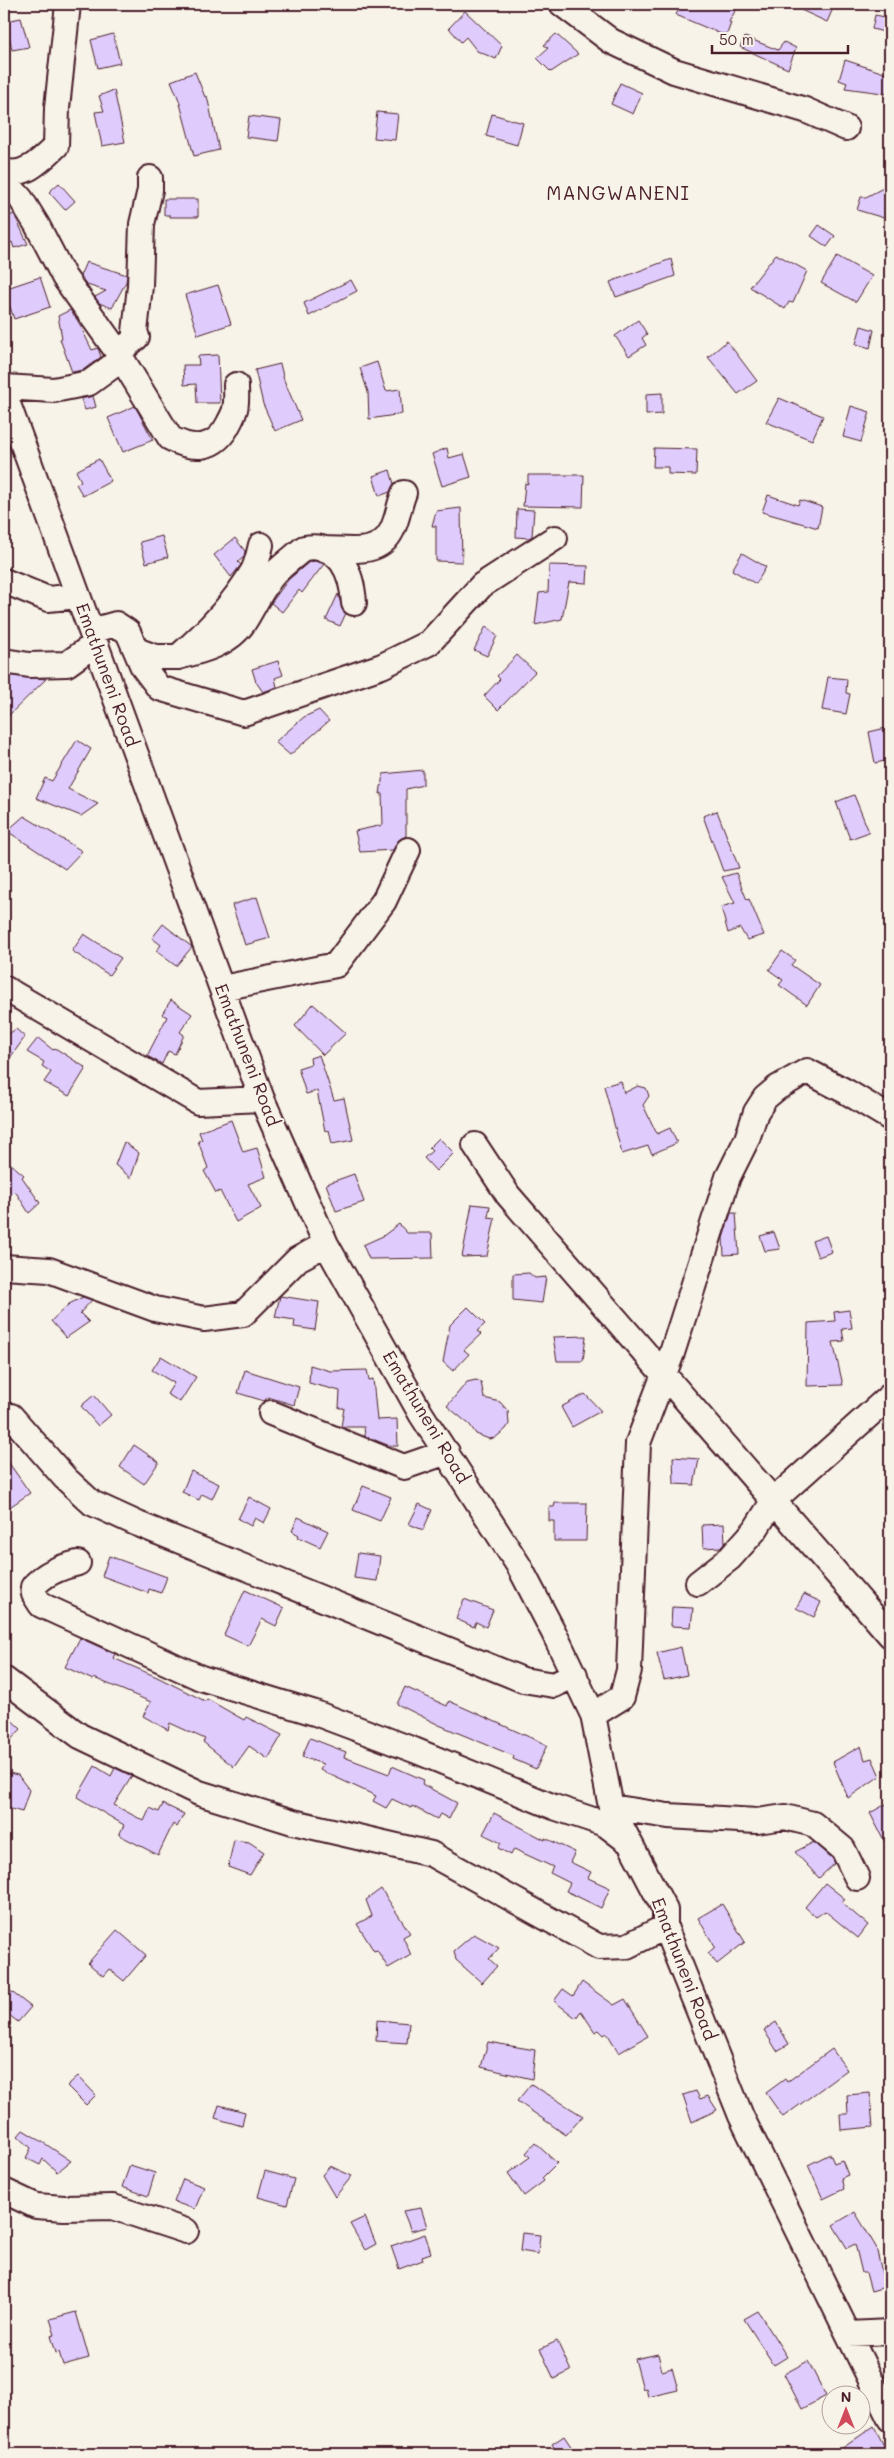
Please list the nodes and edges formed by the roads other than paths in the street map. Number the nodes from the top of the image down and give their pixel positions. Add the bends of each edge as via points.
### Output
1 (68, 4) edge
2 (562, 4) edge
3 (846, 128) dead end
4 (4, 171) edge
5 (150, 178) dead end
6 (4, 180) edge
7 (121, 357) junction
8 (236, 385) dead end
9 (4, 387) edge
10 (4, 393) edge
11 (404, 493) dead end
12 (555, 538) dead end
13 (261, 545) dead end
14 (324, 549) junction
15 (4, 581) edge
16 (78, 596) junction
17 (354, 603) dead end
18 (93, 638) junction
19 (136, 650) junction
20 (178, 657) junction
21 (4, 661) edge
22 (408, 850) dead end
23 (4, 988) edge
24 (222, 988) junction
25 (262, 1100) junction
26 (890, 1118) edge
27 (475, 1145) dead end
28 (326, 1244) junction
29 (4, 1267) edge
30 (664, 1376) junction
31 (890, 1396) edge
32 (271, 1413) dead end
33 (11, 1416) dead end
34 (446, 1452) junction
35 (774, 1500) junction
36 (78, 1563) dead end
37 (698, 1582) dead end
38 (890, 1635) edge
39 (575, 1676) junction
40 (4, 1679) edge
41 (592, 1715) junction
42 (611, 1807) junction
43 (628, 1841) junction
44 (857, 1878) dead end
45 (665, 1927) junction
46 (4, 2191) edge
47 (186, 2232) dead end
48 (890, 2332) edge
49 (849, 2334) junction
50 (890, 2419) edge

1 - 4 street via 56,146 32,168 11,174
2 - 3 street via 611,41 674,71 805,110
5 - 7 street via 141,233 137,337 123,350
6 - 7 street via 37,224 64,277
7 - 8 street via 170,438 183,445 199,447 214,442 226,429 235,410
7 - 9 street via 89,383 72,388
10 - 16 street, Emathuneni Road
11 - 14 street via 386,541 374,549
12 - 19 street via 482,585 429,643 382,666 244,713 159,688
13 - 20 street via 253,570 228,606
14 - 17 street via 344,565 352,580
14 - 20 street via 304,548 276,573 243,624 225,641
15 - 16 street via 48,599
16 - 18 street, Emathuneni Road
18 - 19 street via 116,624 128,632
18 - 21 street via 67,664 29,665
18 - 24 street, Emathuneni Road
19 - 20 street via 155,658
22 - 24 street via 384,901 336,965
23 - 25 street via 198,1102
24 - 25 street, Emathuneni Road
25 - 28 street, Emathuneni Road
26 - 30 street via 807,1071 765,1098 728,1177
27 - 30 street via 508,1194
28 - 29 street via 298,1259 244,1314 204,1319 155,1310 49,1270
28 - 34 street, Emathuneni Road via 421,1414
30 - 35 street
30 - 41 street via 638,1442 630,1670 622,1697
31 - 35 street
32 - 34 street via 404,1467
33 - 39 street via 65,1478 92,1503 523,1680 554,1685
34 - 39 street, Emathuneni Road via 519,1566
35 - 37 street via 755,1530 730,1558
35 - 38 street
36 - 43 street via 54,1571 37,1582 33,1587 34,1594 41,1604 201,1678 315,1712 554,1807 605,1824
39 - 41 street, Emathuneni Road
40 - 45 street via 80,1736 199,1793 294,1822 431,1854 599,1947 627,1946
41 - 42 street, Emathuneni Road
42 - 43 street, Emathuneni Road
42 - 44 street via 668,1816 757,1821 785,1817 813,1824 843,1849
43 - 45 street, Emathuneni Road via 665,1910
45 - 49 street, Emathuneni Road via 741,2116
46 - 47 street via 36,2206 113,2207
48 - 49 street
49 - 50 street, Emathuneni Road

